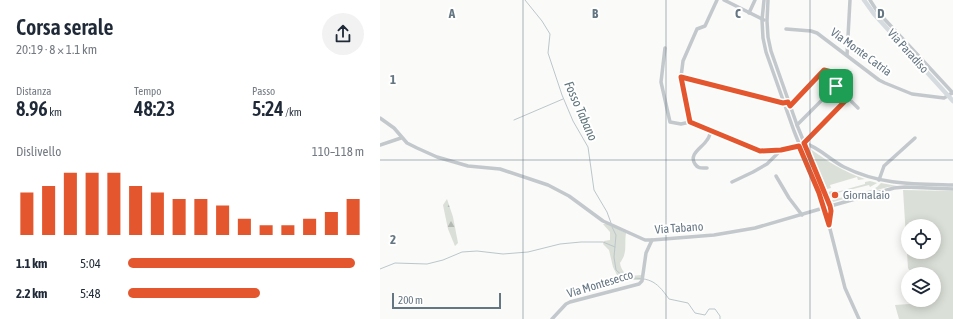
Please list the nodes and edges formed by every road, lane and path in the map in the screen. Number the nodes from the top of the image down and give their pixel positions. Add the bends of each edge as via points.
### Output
1 (717, 0) edge
2 (724, 0) edge
3 (755, 0) edge
4 (764, 0) edge
5 (768, 0) edge
6 (850, 0) edge
7 (864, 0) edge
8 (870, 0) edge
9 (749, 13) junction
10 (765, 20) junction
11 (786, 29) dead end
12 (665, 48) dead end
13 (847, 55) junction
14 (681, 77) junction
15 (836, 86) junction
16 (951, 94) edge
17 (848, 98) junction
18 (953, 101) edge
19 (783, 103) junction
20 (789, 104) junction
21 (858, 108) dead end
22 (380, 118) edge
23 (690, 122) junction
24 (797, 125) junction
25 (711, 131) junction
26 (401, 138) junction
27 (915, 138) dead end
28 (804, 143) junction
29 (380, 145) edge
30 (799, 146) junction
31 (781, 150) junction
32 (707, 168) dead end
33 (776, 176) dead end
34 (879, 180) junction
35 (732, 182) dead end
36 (953, 185) edge
37 (953, 189) edge
38 (830, 206) junction
39 (824, 207) junction
40 (802, 215) junction
41 (829, 225) junction
42 (652, 240) junction
43 (552, 319) edge
44 (859, 319) edge

1 - 14 street via 705,26 697,29 683,61
2 - 9 street
3 - 9 street
4 - 10 street
5 - 10 street
6 - 13 street
7 - 16 main road, Via Paradiso via 874,14
8 - 16 street
9 - 10 street
10 - 19 street via 763,38 766,52
10 - 20 street via 771,50
11 - 13 street, Via Monte Catria via 817,33
12 - 23 street via 661,82 670,122
13 - 16 street, Via Monte Catria via 885,83 912,94 944,98
14 - 19 street
14 - 23 street
15 - 17 street
15 - 20 street via 840,81 827,70
15 - 24 street
16 - 18 main road, Via Paradiso
17 - 21 street
17 - 28 street
19 - 20 street
19 - 30 street
20 - 24 street
22 - 26 street, Via Tabano via 394,128
23 - 25 street
24 - 28 street
25 - 31 street via 760,151
25 - 32 street via 708,140 696,150 694,156 697,166 701,169
26 - 29 street
26 - 42 street, Via Tabano via 437,158 468,166 500,169 548,185 608,223 632,235
27 - 34 street via 884,166
28 - 30 street
28 - 34 street via 843,166
28 - 38 street
30 - 31 street
30 - 39 street
31 - 35 street via 766,164
33 - 40 street
34 - 36 street via 905,184
37 - 38 street, Via Tabano via 894,188
38 - 39 street, Via Tabano
38 - 41 street
39 - 40 street, Via Tabano
39 - 41 street
40 - 42 street, Via Tabano via 734,232
41 - 44 street via 845,288
42 - 43 street, Via Montesecco via 646,253 642,281 634,286 570,302

